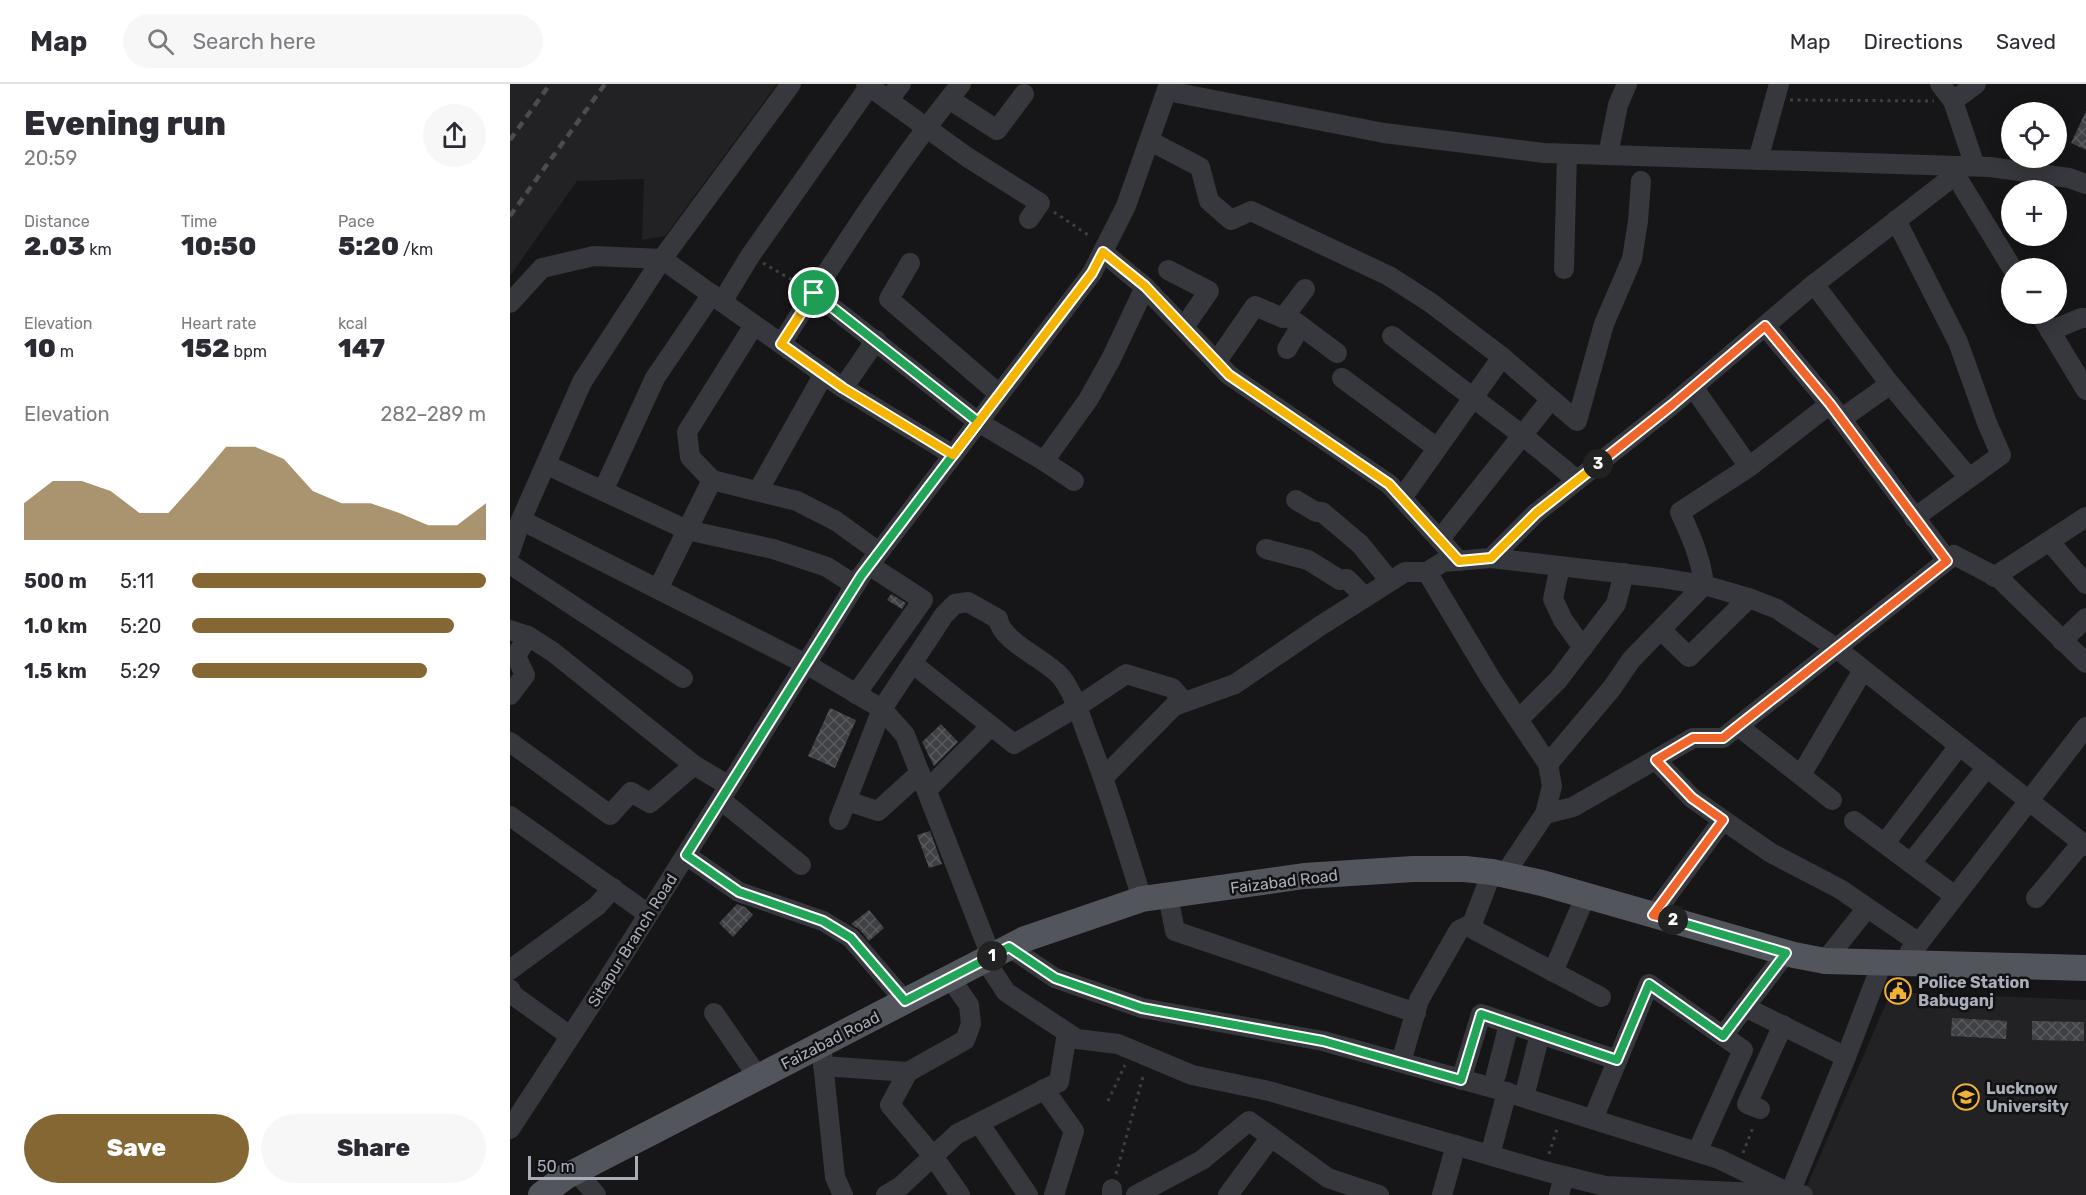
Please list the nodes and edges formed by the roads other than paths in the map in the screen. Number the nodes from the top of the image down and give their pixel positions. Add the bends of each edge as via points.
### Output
1 (791, 84) edge
2 (901, 84) edge
3 (1627, 84) edge
4 (1940, 84) edge
5 (1976, 84) edge
6 (869, 85) edge
7 (1168, 87) edge
8 (955, 91) edge
9 (1777, 92) edge
10 (1024, 94) dead end
11 (888, 100) junction
12 (1953, 101) junction
13 (926, 127) junction
14 (1150, 141) junction
15 (1567, 154) junction
16 (1608, 155) junction
17 (1758, 160) junction
18 (1975, 166) junction
19 (1953, 170) junction
20 (1641, 181) dead end
21 (2086, 184) edge
22 (1034, 211) road end
23 (1896, 220) junction
24 (1104, 249) junction
25 (2006, 258) edge
26 (662, 259) junction
27 (910, 263) dead end
28 (1168, 270) dead end
29 (1564, 270) dead end
30 (1814, 284) junction
31 (1145, 286) junction
32 (1305, 290) dead end
33 (814, 293) junction
34 (717, 298) junction
35 (510, 303) edge
36 (2086, 318) edge
37 (1293, 321) junction
38 (2046, 324) edge
39 (754, 325) junction
40 (1765, 326) junction
41 (1184, 327) junction
42 (2050, 331) junction
43 (1392, 336) dead end
44 (876, 340) junction
45 (781, 344) junction
46 (1287, 349) dead end
47 (1337, 353) dead end
48 (1502, 357) junction
49 (1217, 362) junction
50 (824, 374) junction
51 (1342, 378) dead end
52 (1693, 387) junction
53 (843, 388) junction
54 (1882, 390) dead end
55 (2086, 390) edge
56 (999, 394) junction
57 (1473, 398) junction
58 (1551, 399) junction
59 (1836, 412) junction
60 (978, 422) junction
61 (1522, 435) junction
62 (1437, 448) junction
63 (953, 455) junction
64 (1044, 461) junction
65 (547, 465) junction
66 (1749, 467) junction
67 (1969, 478) junction
68 (712, 480) junction
69 (1577, 480) junction
70 (1074, 481) dead end
71 (603, 491) junction
72 (758, 491) junction
73 (1402, 498) junction
74 (1296, 500) dead end
75 (2086, 517) edge
76 (1914, 518) junction
77 (521, 519) junction
78 (687, 530) junction
79 (1440, 539) junction
80 (2049, 541) junction
81 (1266, 549) dead end
82 (510, 552) edge
83 (1491, 558) junction
84 (874, 559) junction
85 (1459, 561) junction
86 (1947, 561) junction
87 (510, 564) edge
88 (1560, 566) junction
89 (1427, 572) junction
90 (1624, 573) junction
91 (1994, 577) junction
92 (1390, 581) junction
93 (2086, 584) edge
94 (855, 585) junction
95 (1704, 585) junction
96 (658, 589) junction
97 (1365, 597) junction
98 (1749, 598) junction
99 (2086, 618) edge
100 (1661, 630) junction
101 (519, 633) edge
102 (2062, 641) junction
103 (1583, 648) junction
104 (1836, 648) junction
105 (2086, 663) edge
106 (806, 664) junction
107 (913, 664) junction
108 (1863, 670) junction
109 (683, 678) dead end
110 (856, 694) junction
111 (510, 695) edge
112 (1184, 701) junction
113 (1077, 707) junction
114 (882, 709) junction
115 (1519, 718) junction
116 (991, 726) junction
117 (1738, 726) junction
118 (2086, 727) edge
119 (510, 742) edge
120 (1959, 746) junction
121 (1656, 760) junction
122 (1548, 764) junction
123 (694, 765) junction
124 (1987, 767) junction
125 (1800, 775) junction
126 (1104, 777) junction
127 (923, 782) junction
128 (725, 793) junction
129 (1832, 800) dead end
130 (2028, 800) junction
131 (847, 801) junction
132 (1545, 814) junction
133 (510, 816) edge
134 (839, 820) dead end
135 (1723, 820) junction
136 (1854, 820) dead end
137 (1884, 843) junction
138 (2084, 844) edge
139 (686, 855) junction
140 (1911, 863) junction
141 (801, 865) dead end
142 (1498, 874) junction
143 (613, 888) junction
144 (1586, 895) junction
145 (1168, 896) junction
146 (1955, 896) junction
147 (2036, 898) dead end
148 (1142, 899) junction
149 (1867, 908) junction
150 (648, 914) junction
151 (1653, 915) junction
152 (1467, 926) junction
153 (1919, 943) junction
154 (1786, 953) junction
155 (995, 954) junction
156 (1825, 962) junction
157 (1890, 963) junction
158 (2086, 968) edge
159 (510, 970) edge
160 (1553, 972) junction
161 (950, 978) junction
162 (510, 989) edge
163 (1601, 997) dead end
164 (905, 1001) junction
165 (1745, 1007) junction
166 (714, 1013) dead end
167 (1416, 1013) junction
168 (1509, 1024) junction
169 (1783, 1025) junction
170 (1067, 1033) junction
171 (1540, 1034) junction
172 (570, 1036) junction
173 (1723, 1036) junction
174 (822, 1055) junction
175 (1846, 1057) junction
176 (1617, 1060) junction
177 (1401, 1062) junction
178 (908, 1072) junction
179 (1496, 1075) dead end
180 (758, 1077) junction
181 (1461, 1080) junction
182 (1044, 1089) junction
183 (1516, 1094) junction
184 (1722, 1095) junction
185 (1593, 1119) junction
186 (979, 1123) junction
187 (510, 1129) edge
188 (1271, 1137) junction
189 (1456, 1145) junction
190 (1697, 1152) junction
191 (1490, 1155) junction
192 (933, 1156) junction
193 (576, 1171) junction
194 (1562, 1185) edge
195 (1794, 1194) edge
196 (542, 1195) edge
197 (596, 1195) edge
198 (843, 1195) edge
199 (886, 1195) edge
200 (960, 1195) edge
201 (1028, 1195) edge
202 (1054, 1195) edge
203 (1136, 1195) edge
204 (1228, 1195) edge
205 (1379, 1195) edge
206 (1442, 1195) edge

1 - 26 street
2 - 11 street
3 - 16 street via 1618,105
4 - 12 street
5 - 12 street
6 - 11 street
6 - 34 street
7 - 14 street, Sitapur Branch Road
7 - 15 street via 1384,133
8 - 10 street via 997,130
8 - 13 street
9 - 17 street
11 - 13 street
12 - 18 street
13 - 22 street
13 - 33 street
14 - 24 street, Sitapur Branch Road via 1126,206
14 - 48 street via 1200,166 1209,201 1231,220 1251,211 1389,276
15 - 16 street
15 - 29 street
16 - 17 street
17 - 19 street
18 - 19 street
18 - 21 street via 2069,178
19 - 23 street
19 - 25 street
20 - 58 street via 1632,259 1604,324 1577,421
23 - 30 street
23 - 67 street via 1958,342 2001,455
24 - 31 street
24 - 56 street, Sitapur Branch Road via 1092,273
26 - 34 street
26 - 35 street via 594,256 543,268
26 - 65 street via 582,382
27 - 56 street via 889,299
28 - 41 street via 1209,291
30 - 40 street
30 - 67 street via 1890,384
31 - 41 street
31 - 64 street via 1088,400
32 - 37 street
33 - 44 street
33 - 45 street
34 - 39 street
34 - 71 street via 655,378
36 - 42 street
37 - 46 street
37 - 47 street
37 - 49 street via 1255,306
38 - 42 street
39 - 45 street
39 - 68 street via 687,432 690,457
40 - 52 street
40 - 59 street
41 - 49 street
42 - 55 street
43 - 57 street
44 - 53 street
44 - 60 street
45 - 50 street
48 - 57 street
48 - 58 street
49 - 73 street via 1229,375 1389,484
50 - 53 street
50 - 72 street
51 - 62 street
52 - 66 street
52 - 69 street
53 - 63 street
54 - 59 street
56 - 60 street, Sitapur Branch Road
57 - 61 street
57 - 62 street
58 - 61 street
59 - 66 street
59 - 76 street
60 - 63 street, Sitapur Branch Road
60 - 64 street
61 - 69 street
61 - 79 street
62 - 73 street
63 - 84 street, Sitapur Branch Road
64 - 70 street
65 - 71 street
65 - 77 street
66 - 95 street via 1680,512 1698,550
67 - 76 street
68 - 72 street
68 - 78 street
69 - 83 street via 1536,513
71 - 78 street
72 - 84 street via 797,501 836,521
73 - 79 street
74 - 92 street via 1322,512 1360,544
75 - 80 street
76 - 86 street
77 - 82 street
77 - 96 street
78 - 94 street via 816,563
78 - 96 street
79 - 85 street
80 - 91 street
80 - 93 street
81 - 97 street via 1308,560 1340,580 1347,579
83 - 85 street
83 - 88 street
84 - 94 street, Sitapur Branch Road
84 - 110 street via 923,600
85 - 89 street via 1443,562
86 - 91 street via 1954,555
86 - 104 street
87 - 109 street
88 - 90 street
88 - 103 street via 1553,599
89 - 92 street via 1405,572
89 - 115 street
90 - 95 street
90 - 103 street via 1616,604
91 - 102 street
92 - 97 street
94 - 106 street, Sitapur Branch Road
95 - 98 street
95 - 100 street
96 - 106 street
97 - 112 street via 1235,684
98 - 100 street via 1689,657
98 - 104 street via 1777,609
99 - 102 street
100 - 122 street via 1631,660
101 - 111 street via 516,656 525,675
101 - 123 street via 553,652
102 - 105 street
103 - 115 street via 1558,680
104 - 108 street
104 - 117 street
106 - 110 street
106 - 128 street, Sitapur Branch Road
107 - 113 street via 944,615 955,604 968,602 998,619 1014,640 1061,677
107 - 114 street
107 - 116 street
108 - 120 street
108 - 125 street
110 - 114 street
112 - 113 street via 1172,688 1126,674
112 - 126 street via 1174,706
113 - 116 street via 1014,744
113 - 126 street
114 - 127 street via 905,735
114 - 131 street
115 - 122 street
116 - 127 street
117 - 121 street via 1723,738 1693,738
117 - 125 street
118 - 130 street
119 - 123 street via 610,815 631,792 650,803
120 - 124 street
120 - 137 street
121 - 132 street via 1573,807
121 - 135 street via 1692,798
122 - 132 street via 1552,786
123 - 128 street
124 - 130 street
124 - 140 street
125 - 129 street
126 - 148 street
127 - 131 street via 879,810
127 - 155 street
128 - 139 street, Sitapur Branch Road
128 - 141 street
130 - 138 street
130 - 146 street
131 - 134 street
132 - 142 street
133 - 143 street
135 - 149 street via 1771,853 1840,889
135 - 151 street
136 - 137 street
137 - 140 street
138 - 147 street
139 - 150 street, Sitapur Branch Road
139 - 164 street via 739,892 823,921 851,938
140 - 146 street
142 - 144 main road, Faizabad Road
142 - 145 main road, Faizabad Road via 1465,869 1413,869 1304,876
142 - 152 street via 1472,924
143 - 150 street
143 - 159 street via 597,906
144 - 151 main road, Faizabad Road
144 - 160 street
145 - 148 main road, Faizabad Road
145 - 167 street via 1175,932
146 - 153 street
148 - 155 main road, Faizabad Road via 1025,939
149 - 153 street
149 - 156 street
150 - 172 street, Sitapur Branch Road
151 - 154 main road, Faizabad Road
152 - 160 street
152 - 167 street via 1459,930 1419,1000
153 - 157 street
154 - 156 main road, Faizabad Road
154 - 165 street
155 - 161 main road, Faizabad Road
155 - 170 street via 1006,992
155 - 177 street via 1142,1008 1323,1041
156 - 157 main road, Faizabad Road
157 - 158 main road, Faizabad Road
157 - 175 street
160 - 163 street
161 - 164 main road, Faizabad Road
161 - 178 street via 969,1005 971,1024 965,1040
162 - 172 street
164 - 174 main road, Faizabad Road
165 - 169 street
165 - 173 street
166 - 180 street
167 - 177 street
168 - 171 street
168 - 179 street
168 - 181 street via 1481,1014
169 - 175 street
169 - 184 street via 1754,1107
170 - 182 street via 1059,1082
170 - 189 street via 1077,1039 1118,1044 1191,1075 1269,1091
171 - 176 street
171 - 183 street
172 - 187 street, Sitapur Branch Road
173 - 176 street via 1649,984
173 - 184 street via 1743,1050
174 - 178 street
174 - 180 main road, Faizabad Road
174 - 198 street via 835,1177
175 - 195 street
176 - 185 street
177 - 181 street
178 - 192 street via 890,1105
180 - 193 main road, Faizabad Road
181 - 183 street
182 - 186 street
182 - 202 street via 1074,1131
183 - 185 street
183 - 191 street
184 - 190 street
185 - 190 street
186 - 192 street via 957,1134
186 - 201 street
188 - 203 street via 1249,1121 1202,1160
188 - 204 street
188 - 205 street via 1328,1178
189 - 191 street
189 - 206 street
190 - 195 street
191 - 194 street via 1544,1171
192 - 199 street
192 - 200 street
193 - 196 main road, Faizabad Road
193 - 197 street
194 - 195 street

